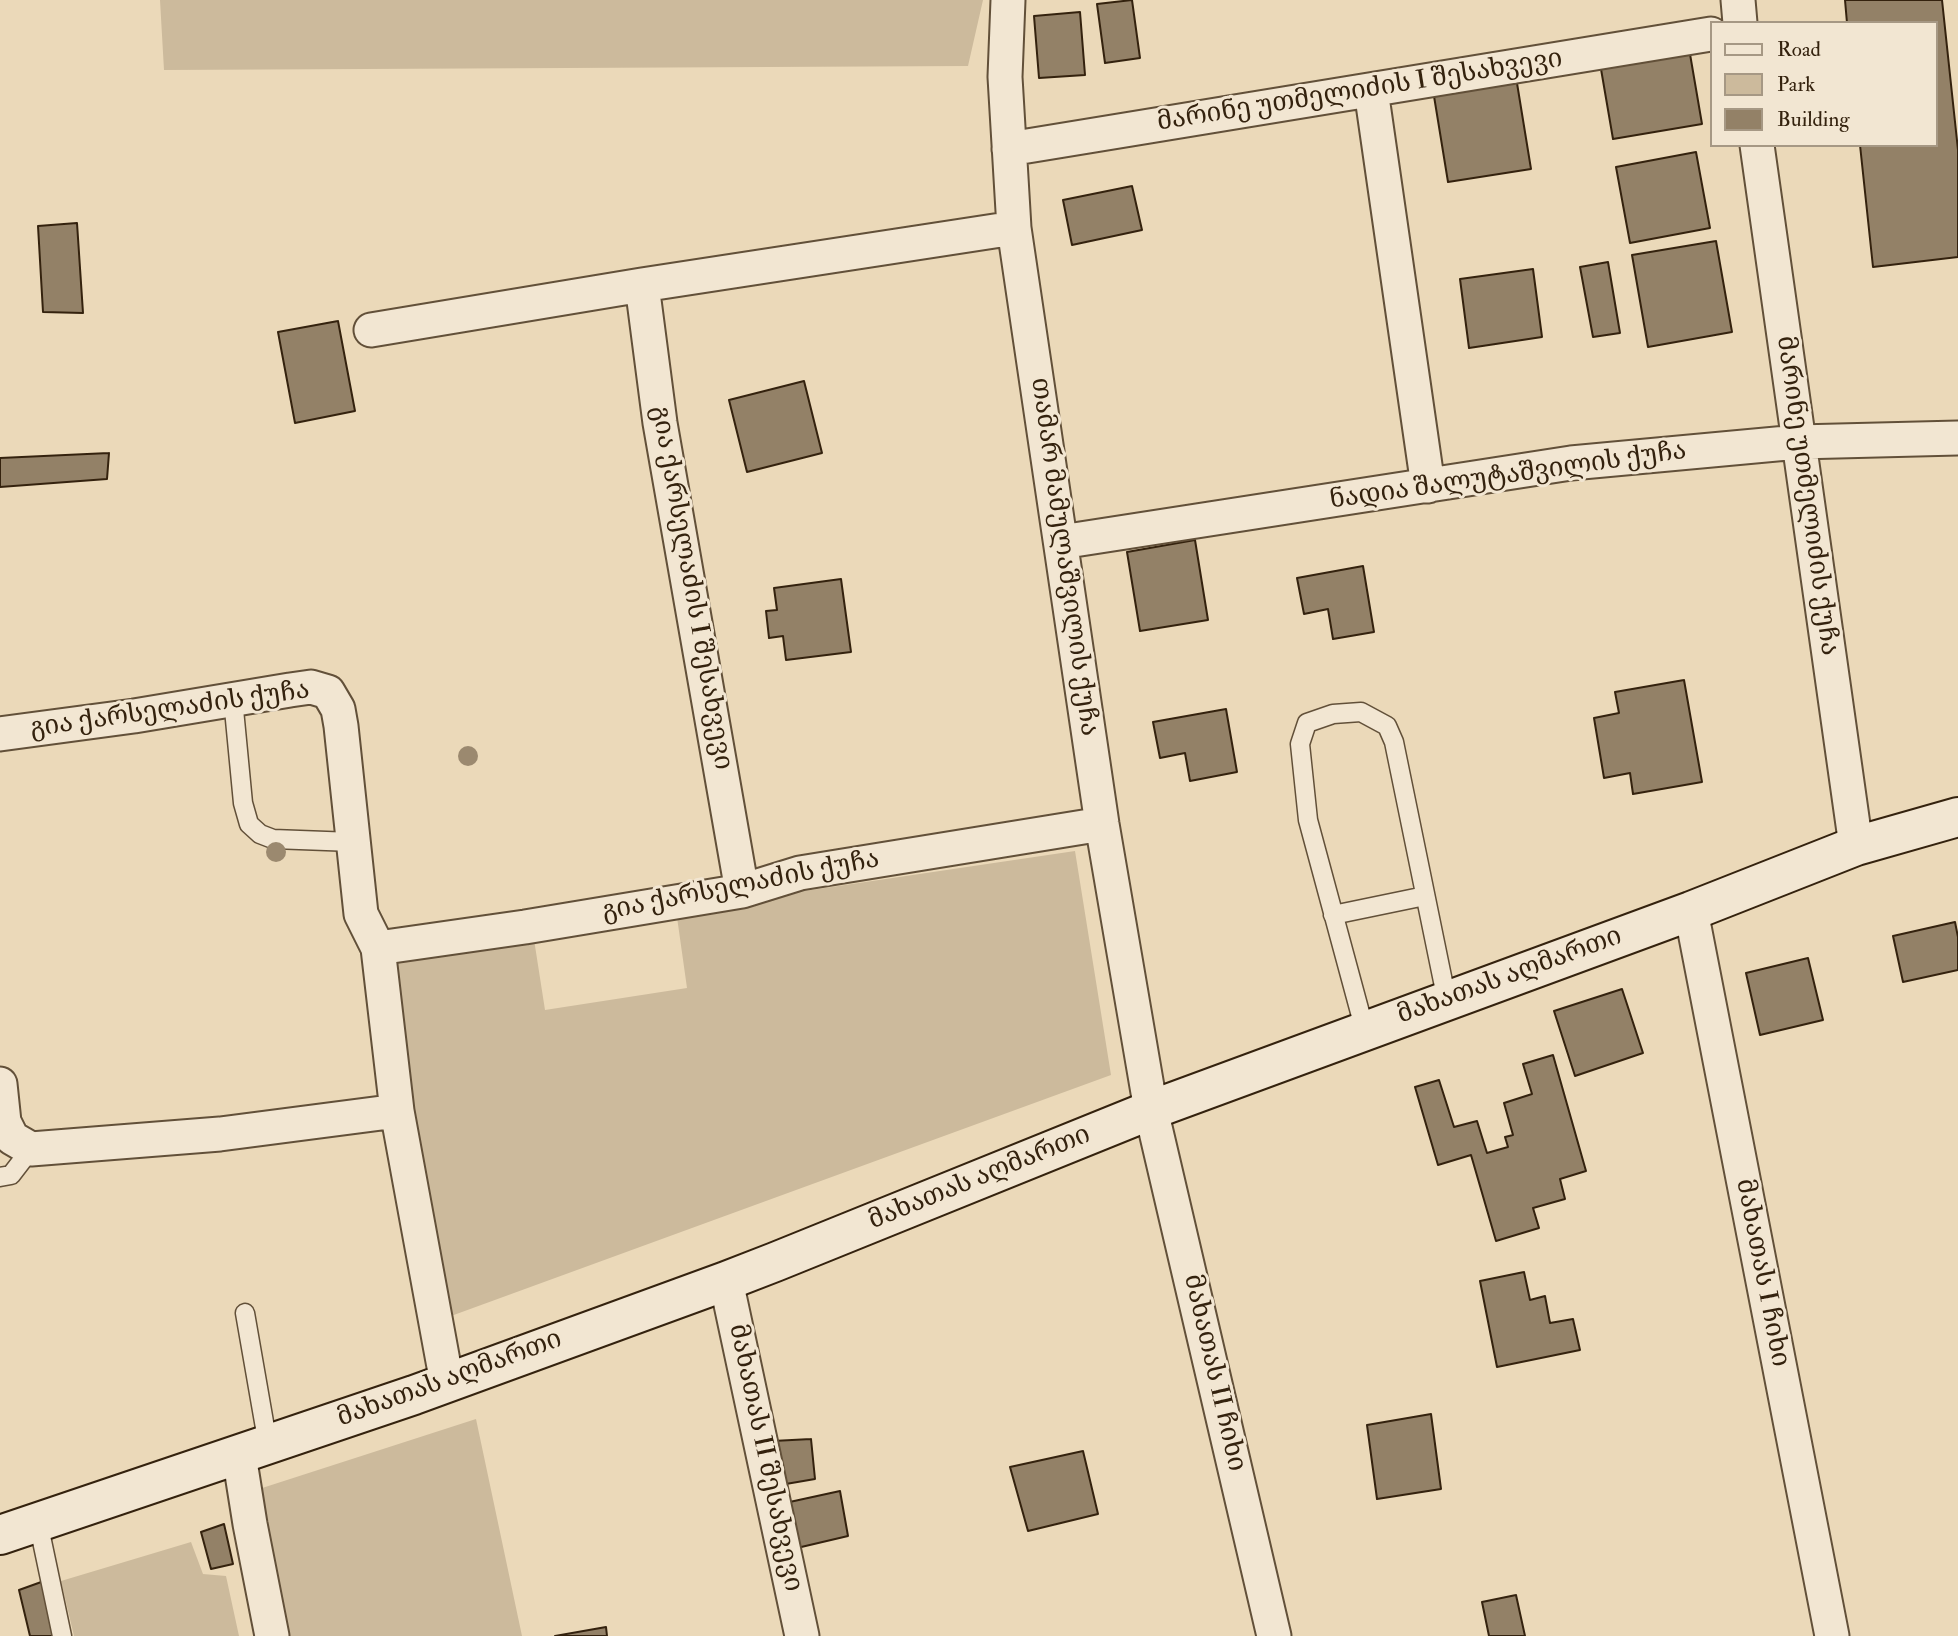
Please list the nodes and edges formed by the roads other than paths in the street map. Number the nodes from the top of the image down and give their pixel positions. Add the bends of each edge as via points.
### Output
1 (1008, 0) edge
2 (1738, 0) edge
3 (1740, 21) edge
4 (1710, 34) edge
5 (1371, 90) junction
6 (1757, 147) edge
7 (1009, 149) junction
8 (1014, 228) junction
9 (642, 285) junction
10 (371, 330) dead end
11 (1958, 438) edge
12 (1798, 442) junction
13 (1428, 486) junction
14 (1061, 542) junction
15 (233, 699) junction
16 (0, 734) edge
17 (1958, 817) edge
18 (1102, 824) junction
19 (353, 842) junction
20 (1856, 846) junction
21 (743, 891) junction
22 (1425, 896) junction
23 (1691, 911) junction
24 (1334, 915) junction
25 (378, 948) junction
26 (1447, 1001) junction
27 (1364, 1031) junction
28 (0, 1084) edge
29 (1151, 1110) junction
30 (397, 1111) junction
31 (32, 1149) junction
32 (0, 1177) edge
33 (726, 1281) junction
34 (245, 1313) dead end
35 (447, 1382) junction
36 (254, 1450) junction
37 (38, 1522) junction
38 (0, 1535) edge
39 (62, 1636) edge
40 (272, 1636) edge
41 (802, 1636) edge
42 (1274, 1636) edge
43 (1832, 1636) edge

1 - 7 street, თამარ მამულაშვილის ქუჩა via 1005,77
2 - 3 street
4 - 5 street, მარინე უთმელიძის I შესახვევი
5 - 7 street, მარინე უთმელიძის I შესახვევი
5 - 13 street
6 - 12 street, მარინე უთმელიძის ქუჩა
7 - 8 street, თამარ მამულაშვილის ქუჩა
8 - 9 street
8 - 14 street, თამარ მამულაშვილის ქუჩა
9 - 10 street
9 - 21 street, გია ქარსელაძის I შესახვევი via 660,424
11 - 12 street, ნადია შალუტაშვილის ქუჩა
12 - 13 street, ნადია შალუტაშვილის ქუჩა via 1570,463
12 - 20 street, მარინე უთმელიძის ქუჩა
13 - 14 street, ნადია შალუტაშვილის ქუჩა
14 - 18 street, თამარ მამულაშვილის ქუჩა
15 - 16 street, გია ქარსელაძის ქუჩა
15 - 19 lane via 249,824 273,839
15 - 19 street, გია ქარსელაძის ქუჩა via 311,687 328,692 338,709
17 - 20 main road, მახათას აღმართი
18 - 21 street, გია ქარსელაძის ქუჩა via 800,873
18 - 29 street, თამარ მამულაშვილის ქუჩა
19 - 25 street, გია ქარსელაძის ქუჩა via 361,914
20 - 23 main road, მახათას აღმართი
21 - 25 street, გია ქარსელაძის ქუჩა
22 - 24 lane
22 - 24 lane via 1387,726 1361,712 1333,714 1307,723 1300,744 1308,820
22 - 26 lane
23 - 26 main road, მახათას აღმართი
23 - 43 street, მახათას I ჩიხი
24 - 27 lane
25 - 30 street, გია ქარსელაძის ქუჩა
26 - 27 main road, მახათას აღმართი
27 - 29 main road, მახათას აღმართი
28 - 31 street via 4,1122 12,1138
29 - 33 main road, მახათას აღმართი
29 - 42 street, მახათას II ჩიხი
30 - 31 street via 220,1135
30 - 35 street, გია ქარსელაძის ქუჩა
31 - 32 lane via 11,1175
33 - 35 main road, მახათას აღმართი
33 - 41 street, მახათას II შესახვევი
34 - 36 lane
35 - 36 main road, მახათას აღმართი
36 - 37 main road, მახათას აღმართი
36 - 40 street via 250,1524
37 - 38 main road, მახათას აღმართი
37 - 39 lane

